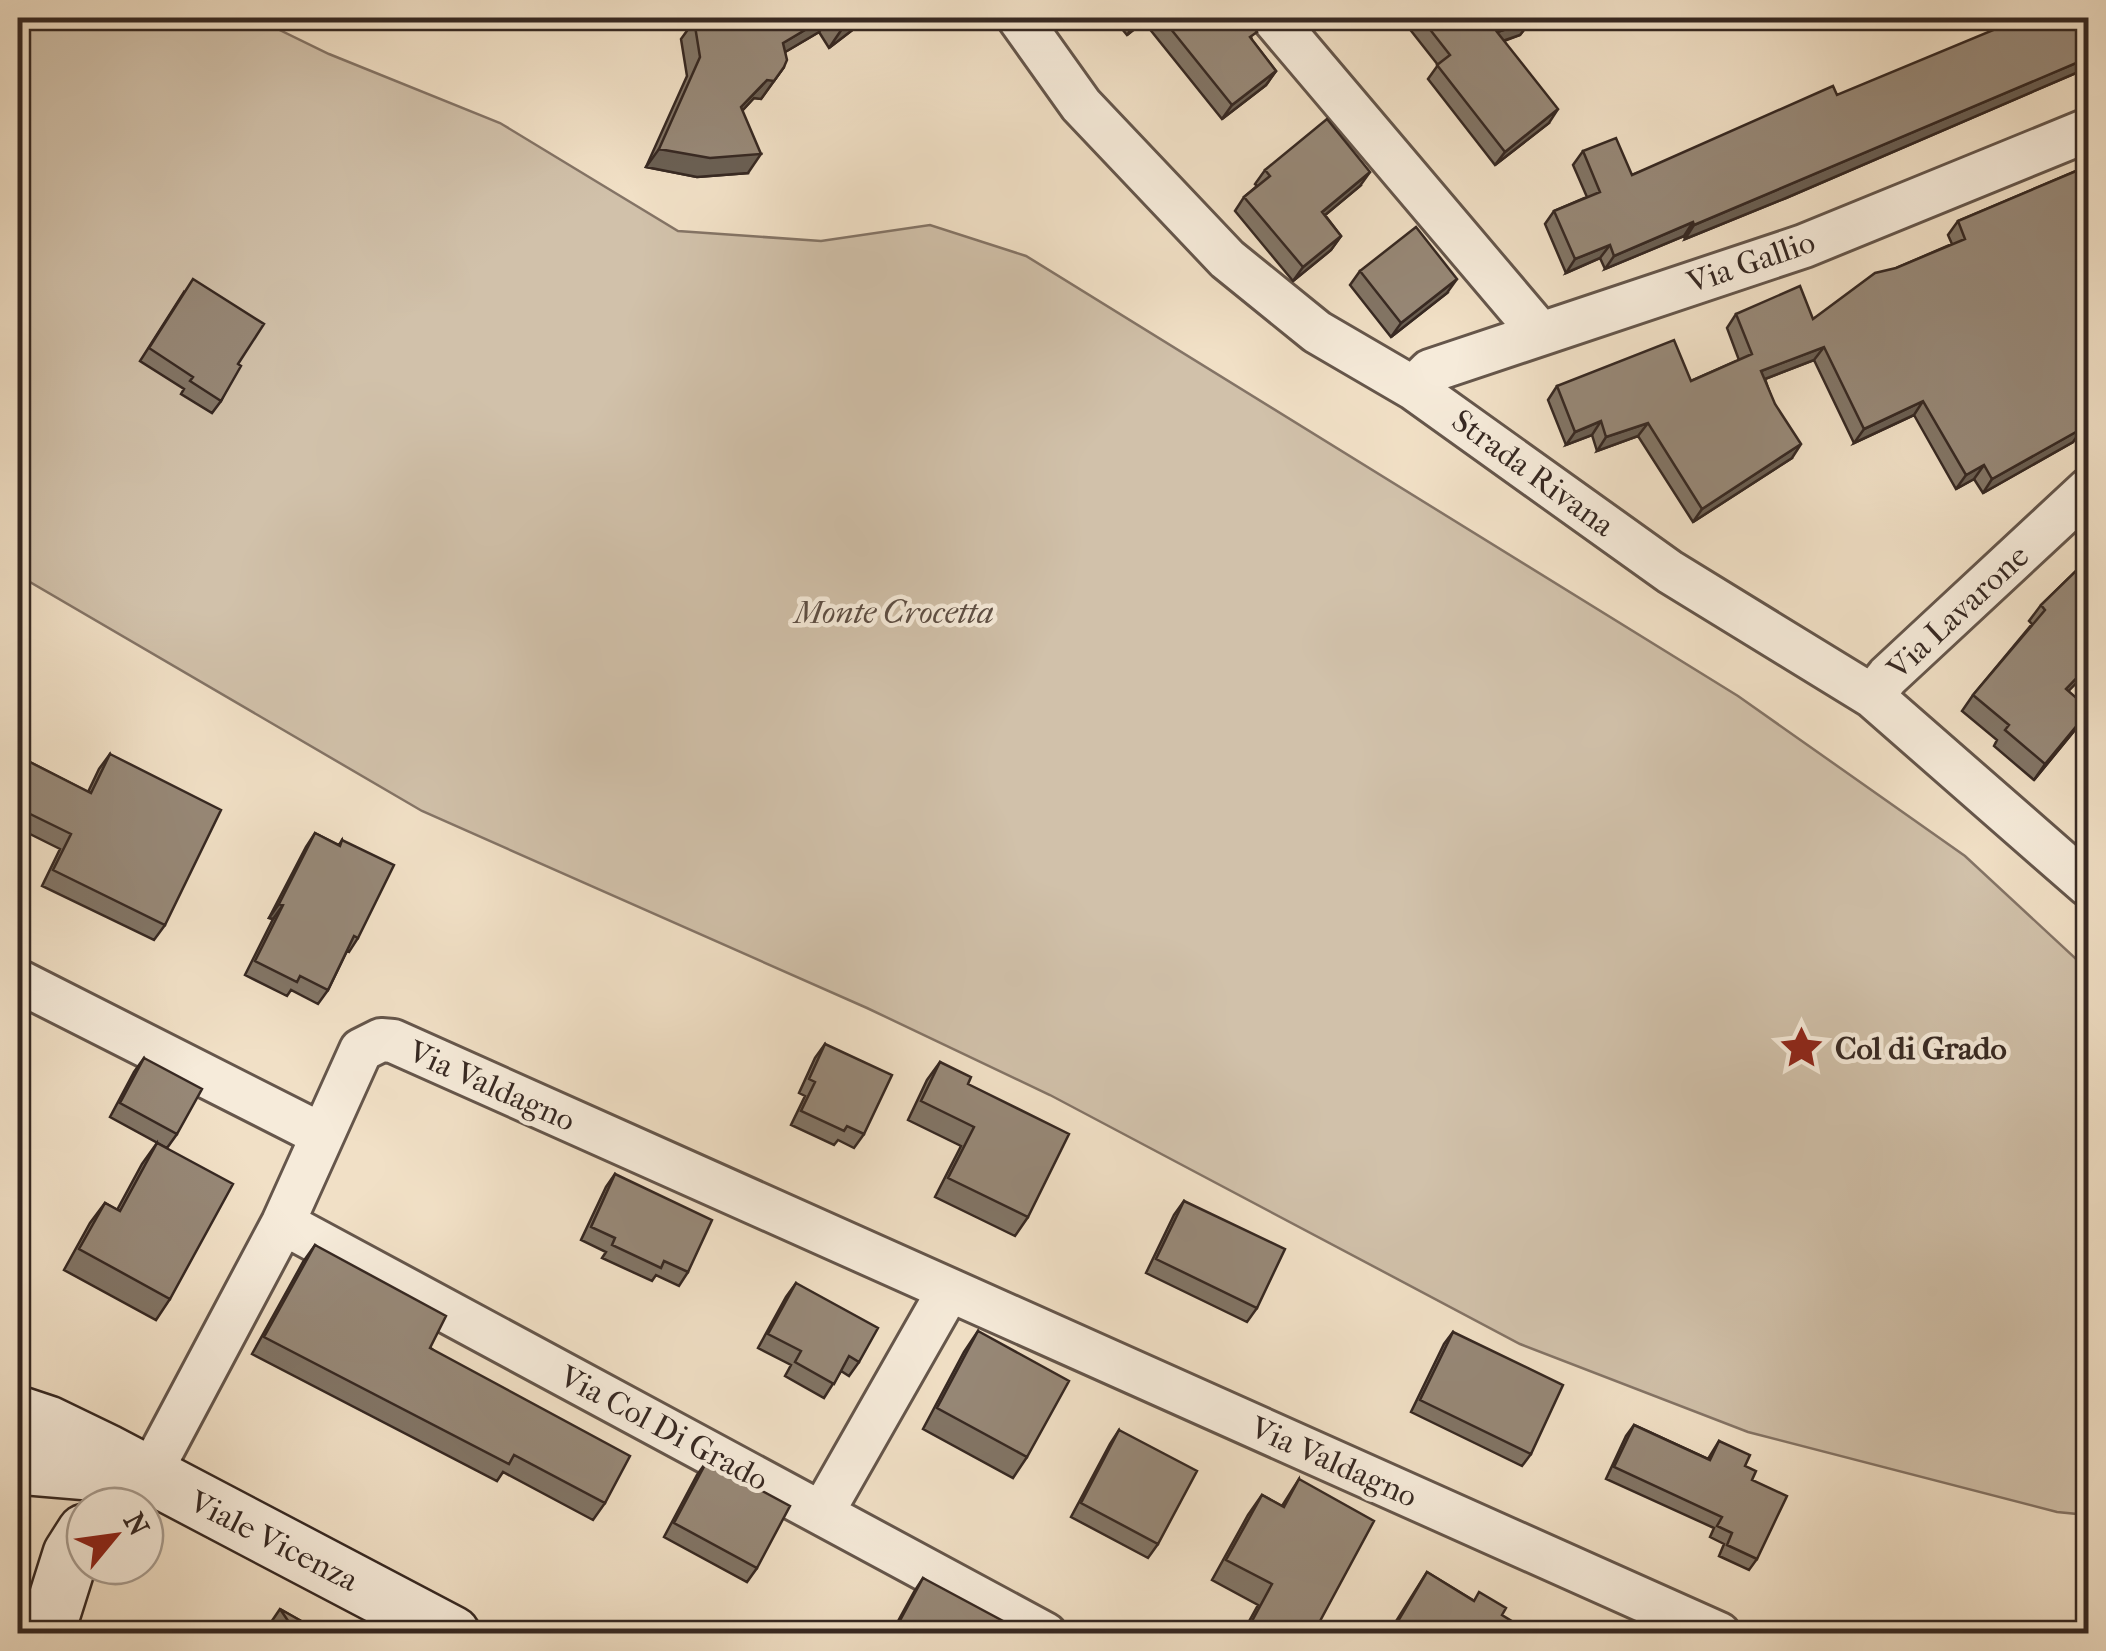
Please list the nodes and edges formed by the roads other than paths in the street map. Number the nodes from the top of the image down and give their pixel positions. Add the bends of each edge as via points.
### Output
1 (1019, 18) edge
2 (1273, 18) edge
3 (2088, 130) edge
4 (1540, 333) junction
5 (1413, 388) junction
6 (2088, 490) edge
7 (1872, 696) junction
8 (2088, 885) edge
9 (18, 982) edge
10 (322, 1135) junction
11 (284, 1223) junction
12 (949, 1290) junction
13 (25, 1426) edge
14 (148, 1477) junction
15 (134, 1486) edge
16 (822, 1513) junction
17 (18, 1568) edge
18 (66, 1586) edge
19 (62, 1622) edge
20 (452, 1634) edge
21 (1046, 1634) edge
22 (1719, 1634) edge

1 - 5 street, Strada Rivana via 1081,105 1227,260 1317,332
2 - 4 street
3 - 4 street, Via Gallio via 1804,246
4 - 5 street, Via Gallio via 1430,371
5 - 7 street, Strada Rivana via 1670,572
6 - 7 street, Via Lavarone
7 - 8 street, Strada Rivana
9 - 10 street
10 - 11 street, Via Valdagno
10 - 12 street, Via Valdagno via 361,1050 393,1041
11 - 14 street, Via Valdagno
11 - 16 street, Via Col Di Grado
12 - 16 street
12 - 22 street, Via Valdagno
13 - 14 street, Viale Vicenza
14 - 15 street
14 - 20 street, Viale Vicenza
16 - 21 street, Via Col Di Grado
17 - 19 street
18 - 19 street

